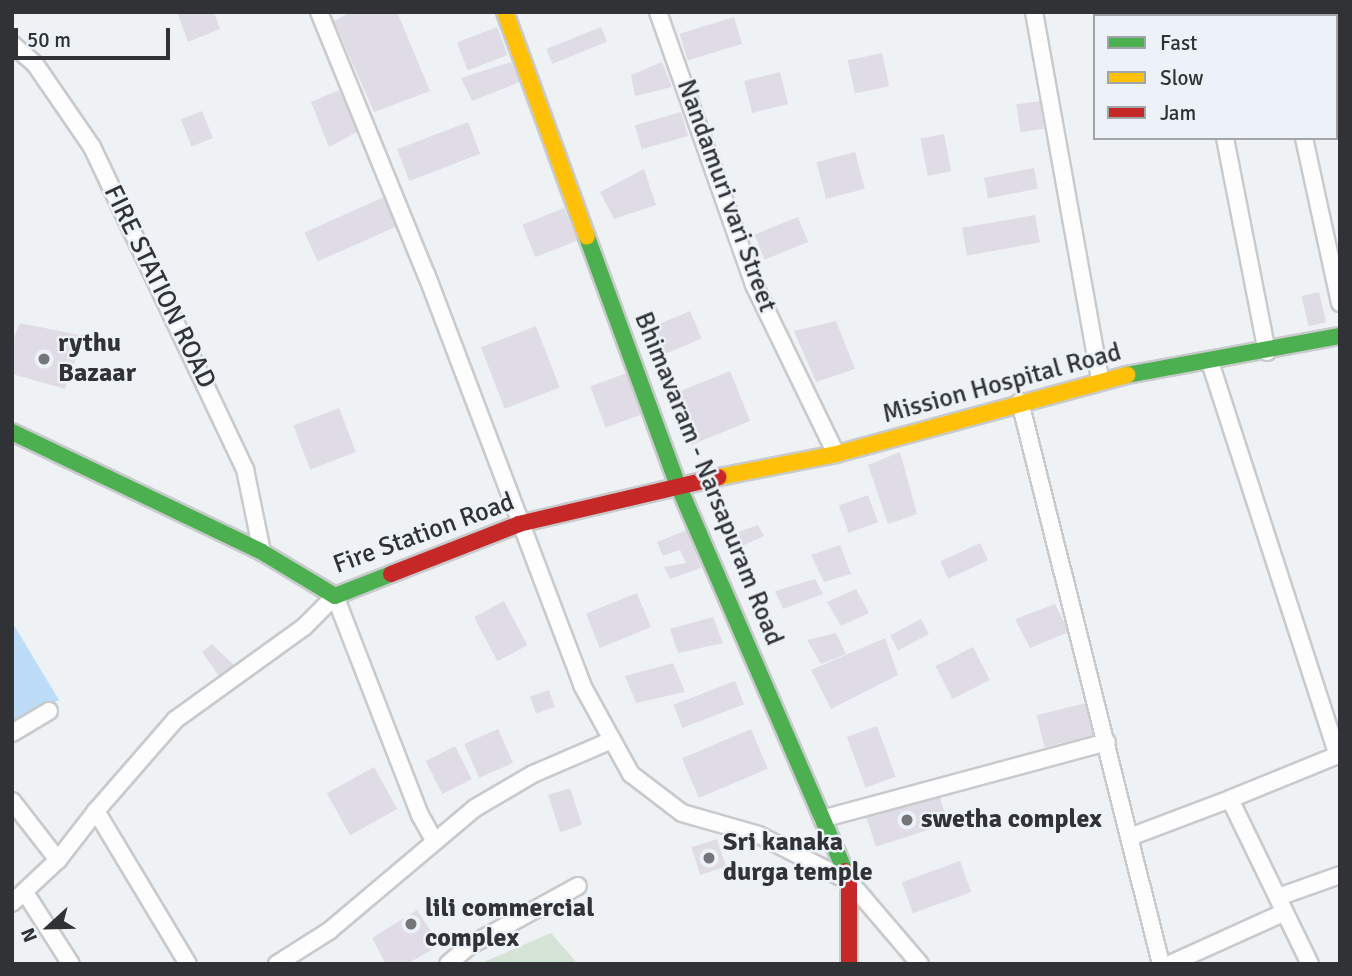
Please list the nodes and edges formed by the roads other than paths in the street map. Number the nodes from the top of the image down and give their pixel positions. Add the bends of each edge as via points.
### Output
1 (319, 12) edge
2 (505, 12) edge
3 (658, 12) edge
4 (1034, 12) edge
5 (12, 44) edge
6 (1225, 140) edge
7 (1304, 140) edge
8 (1340, 303) edge
9 (1340, 336) edge
10 (1267, 352) junction
11 (1210, 362) junction
12 (1100, 379) junction
13 (1020, 402) junction
14 (12, 432) edge
15 (836, 454) junction
16 (678, 485) junction
17 (519, 524) junction
18 (262, 552) junction
19 (335, 596) junction
20 (49, 711) dead end
21 (12, 733) edge
22 (612, 740) junction
23 (1107, 742) junction
24 (1339, 754) edge
25 (1230, 799) junction
26 (12, 801) edge
27 (96, 811) junction
28 (822, 819) junction
29 (1130, 837) junction
30 (433, 838) junction
31 (58, 860) junction
32 (1340, 875) edge
33 (849, 881) junction
34 (578, 886) dead end
35 (1278, 897) junction
36 (19, 899) edge
37 (1285, 912) junction
38 (71, 964) edge
39 (188, 964) edge
40 (277, 964) edge
41 (448, 964) edge
42 (849, 964) edge
43 (920, 964) edge
44 (1161, 964) edge
45 (1170, 964) edge
46 (1310, 964) edge

1 - 17 street via 427,276
2 - 16 street, Bhimavaram - Narsapuram Road
3 - 15 street, Nandamuri vari Street via 754,285
4 - 12 street
5 - 18 street, FIRE STATION ROAD via 36,64 92,147 245,469
6 - 10 street
7 - 8 street
9 - 10 street, Mission Hospital Road
10 - 11 street, Mission Hospital Road
11 - 12 street, Mission Hospital Road
11 - 24 street
12 - 13 street, Mission Hospital Road
13 - 15 street, Mission Hospital Road
13 - 23 street
14 - 18 street, Fire Station Road
15 - 16 street, Mission Hospital Road
16 - 17 street, Fire Station Road
16 - 28 street, Bhimavaram - Narsapuram Road
17 - 19 street, Fire Station Road
17 - 22 street via 582,685
18 - 19 street, Fire Station Road
19 - 27 street via 304,627 175,720
19 - 30 street
20 - 21 street
22 - 30 street via 533,774
22 - 33 street via 632,774 682,813 759,835
23 - 28 street
23 - 29 street
24 - 25 street
25 - 29 street
25 - 35 street
26 - 31 street
27 - 31 street
27 - 39 street
28 - 33 street, Bhimavaram - Narsapuram Road
29 - 44 street
30 - 40 street via 328,932
31 - 36 street
32 - 35 street
33 - 42 street, Bhimavaram - Narsapuram Road
33 - 43 street
34 - 41 street via 471,945
35 - 37 street
36 - 38 street
37 - 45 street
37 - 46 street

